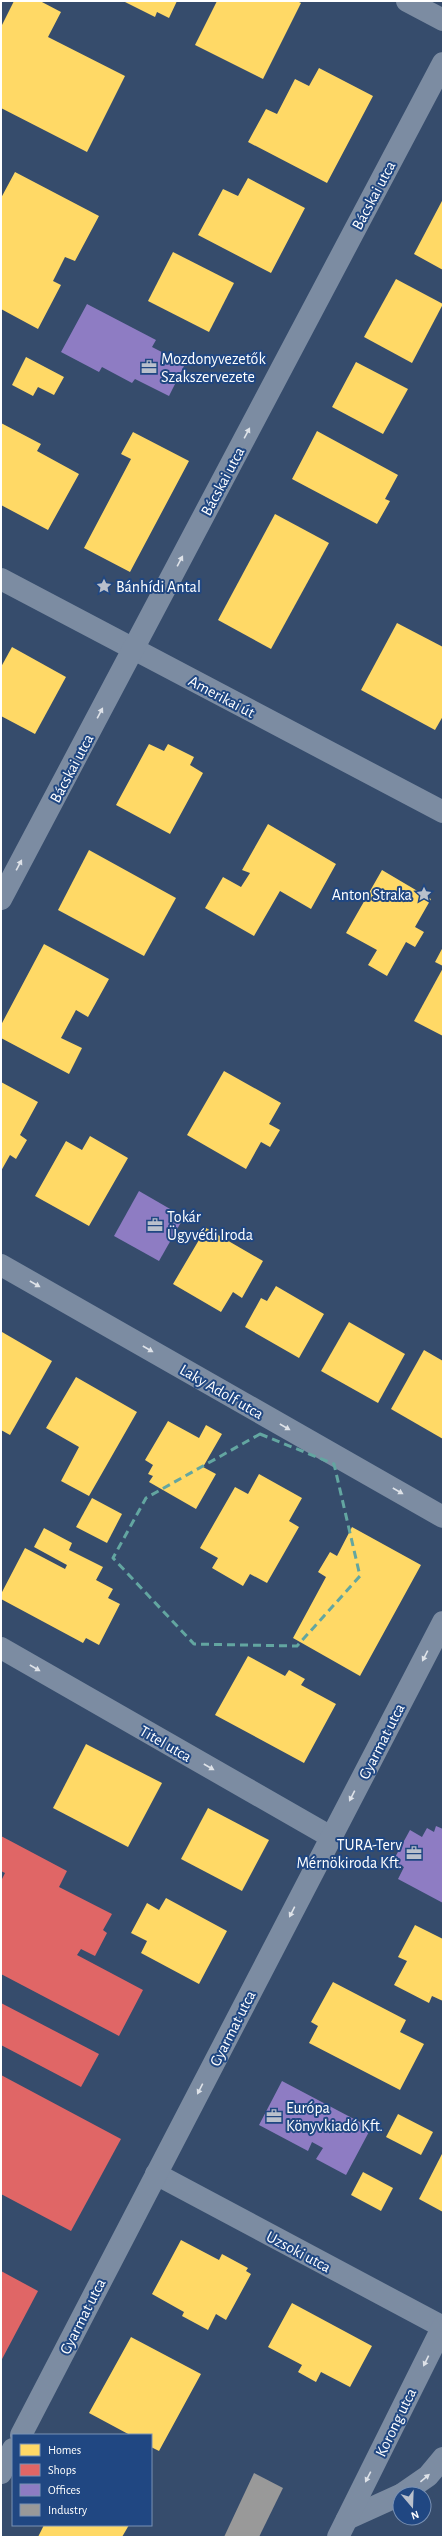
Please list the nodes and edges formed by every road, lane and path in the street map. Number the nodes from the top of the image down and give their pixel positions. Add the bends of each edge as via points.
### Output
1 (407, 1) edge
2 (443, 20) edge
3 (443, 63) edge
4 (1, 579) edge
5 (133, 649) junction
6 (443, 812) edge
7 (1, 899) edge
8 (1, 1265) edge
9 (443, 1517) edge
10 (443, 1622) edge
11 (1, 1648) edge
12 (331, 1837) junction
13 (156, 2174) junction
14 (443, 2326) edge
15 (21, 2434) edge
16 (12, 2452) edge
17 (443, 2458) edge
18 (1, 2473) edge
19 (413, 2486) edge
20 (392, 2499) edge
21 (342, 2528) edge

1 - 2 street
5 -> 3 street, Bácskai utca
4 - 5 street, Amerikai út
5 - 6 street, Amerikai út
7 -> 5 street, Bácskai utca
8 -> 9 street, Laky Adolf utca
10 -> 12 street, Gyarmat utca
11 -> 12 street, Titel utca
12 -> 13 street, Gyarmat utca
13 - 14 street, Uzsoki utca
13 - 15 street, Gyarmat utca
14 -> 21 street, Korong utca
16 - 18 street
19 -> 17 street, Korong utca via 428,2476
20 - 21 street, Korong utca

